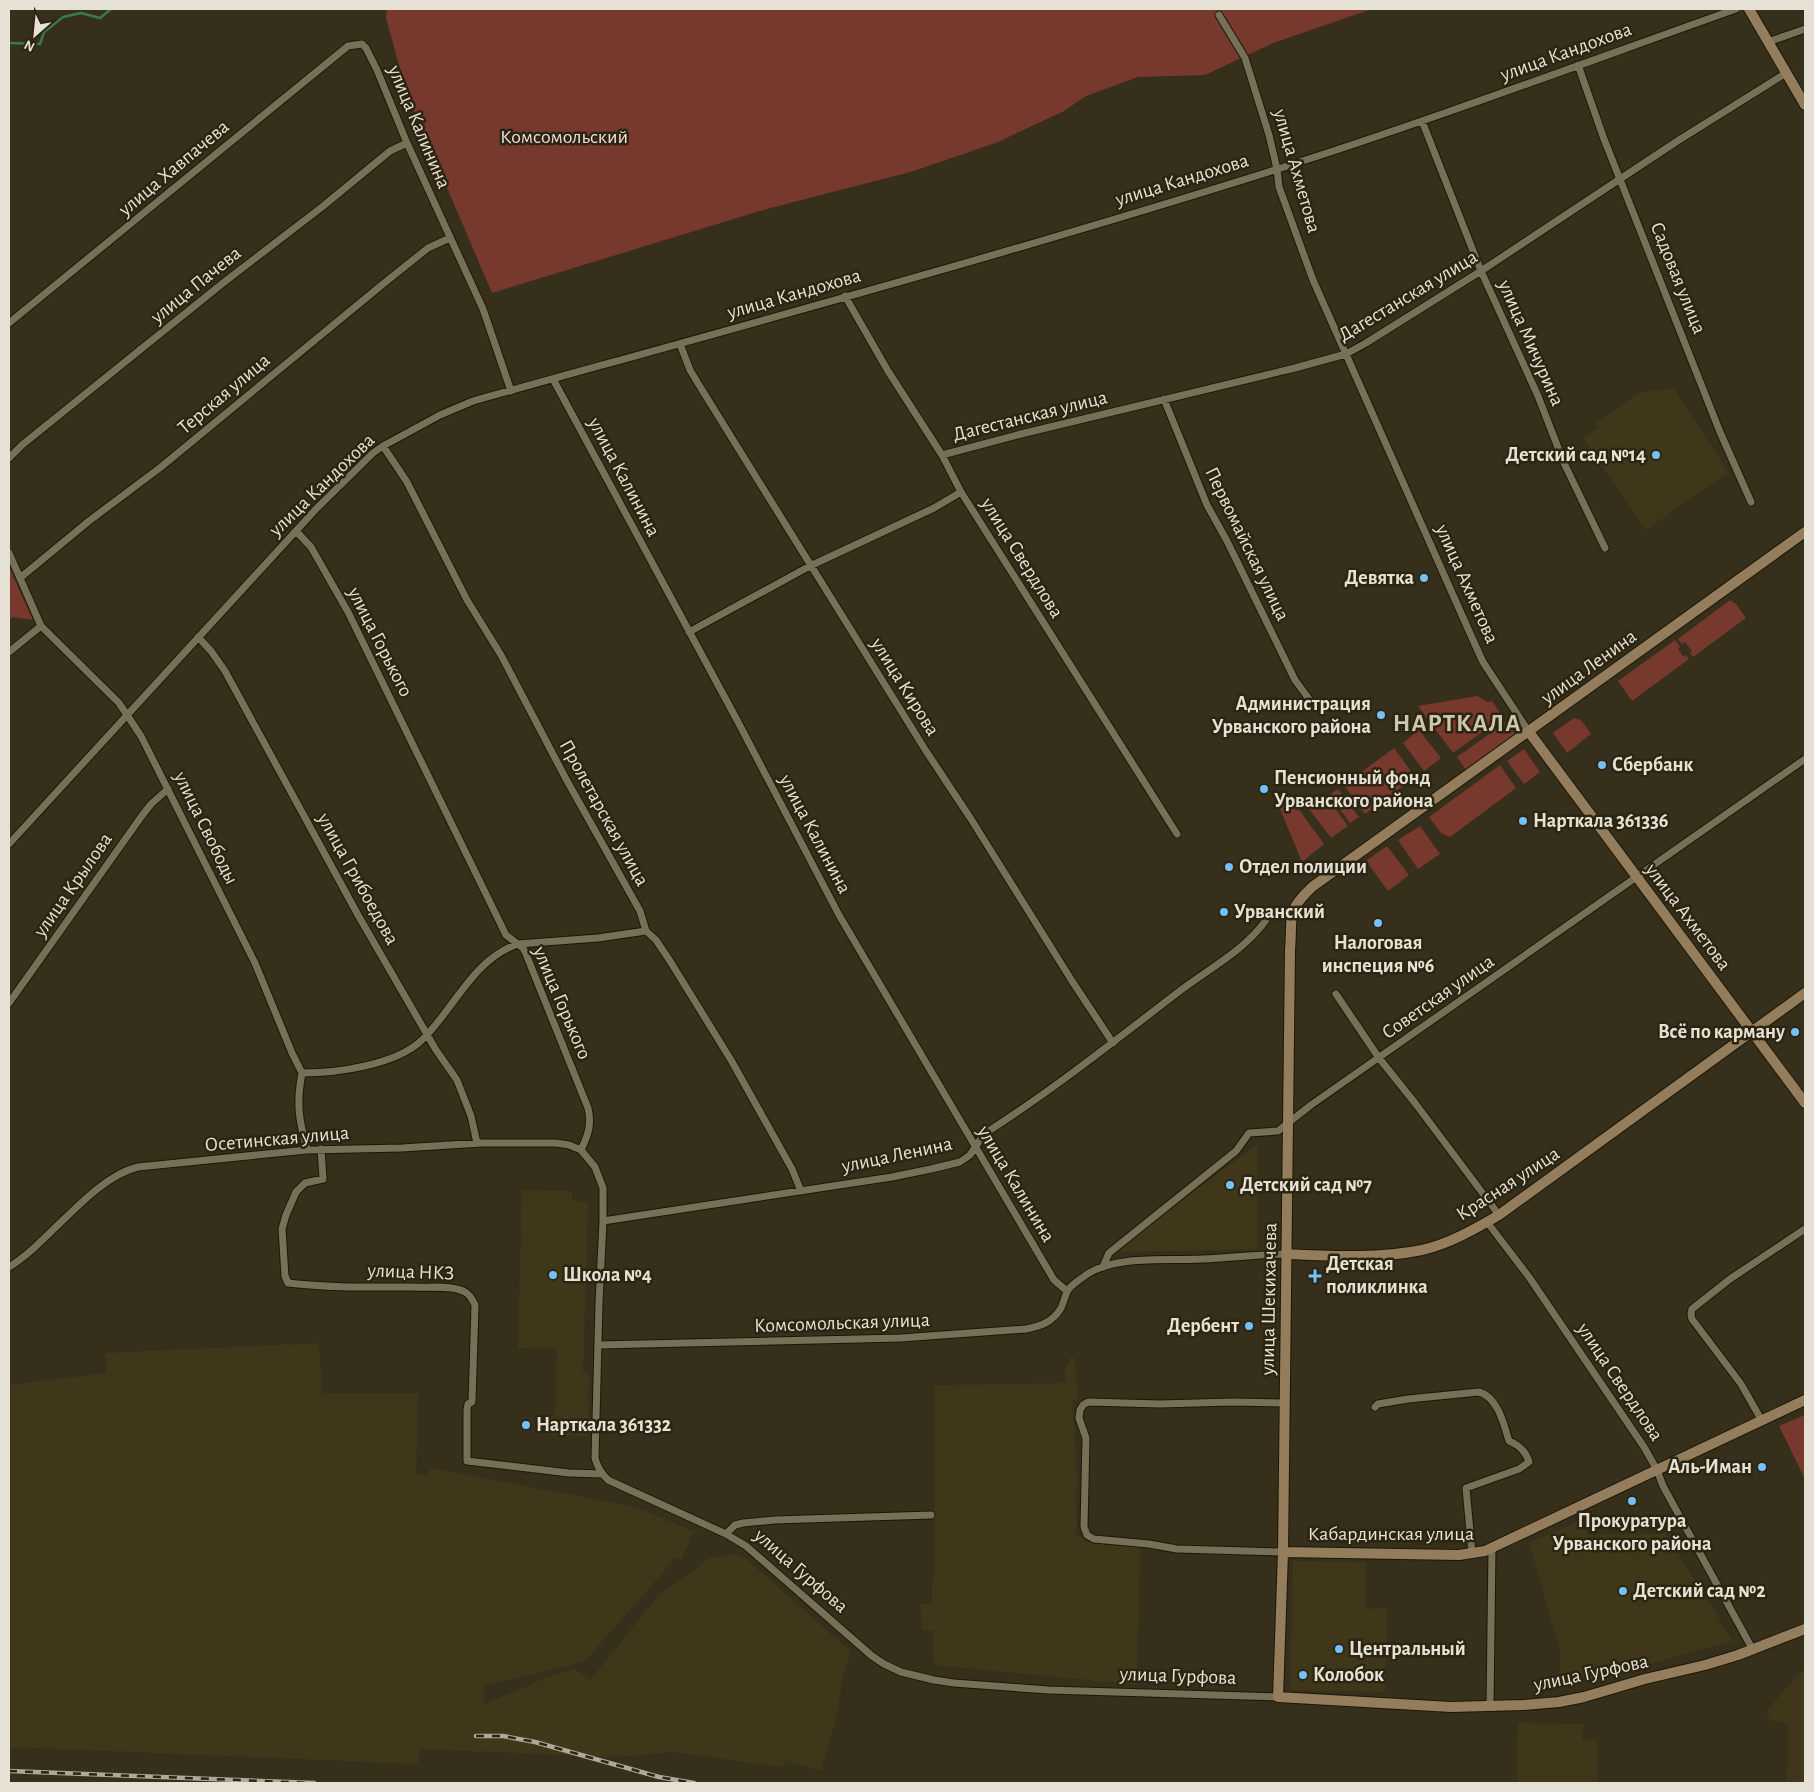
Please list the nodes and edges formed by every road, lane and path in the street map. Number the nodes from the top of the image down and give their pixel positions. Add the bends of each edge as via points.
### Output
1 (1736, 9) edge
2 (1749, 9) edge
3 (1220, 15) dead end
4 (1805, 29) edge
5 (1768, 42) junction
6 (362, 44) joint
7 (1578, 65) junction
8 (1786, 72) junction
9 (1805, 105) edge
10 (1422, 121) junction
11 (407, 143) junction
12 (1277, 169) junction
13 (1620, 180) junction
14 (450, 238) junction
15 (1481, 271) junction
16 (845, 296) junction
17 (9, 323) edge
18 (680, 344) junction
19 (1346, 354) junction
20 (553, 379) junction
21 (511, 390) junction
22 (1164, 399) junction
23 (383, 446) junction
24 (942, 456) junction
25 (9, 458) edge
26 (961, 492) junction
27 (1751, 502) dead end
28 (296, 531) junction
29 (1805, 532) edge
30 (1605, 548) dead end
31 (9, 553) edge
32 (810, 566) junction
33 (20, 578) junction
34 (41, 626) junction
35 (689, 632) junction
36 (198, 637) junction
37 (9, 652) edge
38 (1309, 699) dead end
39 (128, 715) junction
40 (1529, 732) junction
41 (1805, 759) edge
42 (168, 789) junction
43 (1177, 834) dead end
44 (9, 844) edge
45 (1636, 877) junction
46 (1296, 903) joint
47 (1266, 920) dead end
48 (646, 931) junction
49 (518, 944) junction
50 (1805, 993) edge
51 (1336, 994) dead end
52 (9, 1003) edge
53 (1752, 1033) junction
54 (427, 1034) junction
55 (1113, 1043) junction
56 (1379, 1058) junction
57 (302, 1073) junction
58 (1805, 1103) edge
59 (1289, 1122) junction
60 (477, 1143) junction
61 (976, 1148) junction
62 (321, 1149) junction
63 (307, 1150) junction
64 (581, 1150) junction
65 (801, 1192) junction
66 (1499, 1215) junction
67 (604, 1221) junction
68 (1487, 1222) junction
69 (1805, 1229) edge
70 (1286, 1254) junction
71 (9, 1267) edge
72 (1103, 1267) junction
73 (1067, 1291) junction
74 (598, 1345) junction
75 (1805, 1400) edge
76 (1285, 1403) junction
77 (1375, 1407) dead end
78 (1762, 1421) junction
79 (1657, 1470) junction
80 (602, 1474) junction
81 (931, 1515) dead end
82 (726, 1534) junction
83 (1492, 1548) junction
84 (1283, 1552) junction
85 (1472, 1553) junction
86 (1805, 1629) edge
87 (1753, 1650) junction
88 (1278, 1697) junction
89 (1490, 1707) junction

1 - 7 street, улица Кандохова
2 - 5 street
3 - 12 street, улица Ахметова via 1245,58
4 - 5 street
5 - 8 street
6 - 11 street, улица Калинина via 377,70
6 - 17 street, улица Хавпачева via 348,46
7 - 10 street, улица Кандохова
7 - 13 street, Садовая улица
8 - 9 street
8 - 13 street, Дагестанская улица
10 - 12 street, улица Кандохова
10 - 15 street, улица Мичурина
11 - 14 street, улица Калинина
11 - 25 street, улица Пачева via 374,163 222,283
12 - 16 street, улица Кандохова
12 - 19 street, улица Ахметова via 1279,187 1292,225
13 - 15 street, Дагестанская улица
13 - 27 street, Садовая улица
14 - 21 street, улица Калинина via 483,309
14 - 33 street, Терская улица via 428,248 390,278 161,467
15 - 19 street, Дагестанская улица
15 - 30 street, улица Мичурина via 1538,396 1564,463
16 - 18 street, улица Кандохова
16 - 24 street, улица Свердлова
18 - 20 street, улица Кандохова
18 - 32 street, улица Кирова via 690,370
19 - 22 street, Дагестанская улица
19 - 40 street, улица Ахметова via 1472,640
20 - 21 street, улица Кандохова
20 - 35 street, улица Калинина
21 - 23 street, улица Кандохова via 440,414
22 - 24 street, Дагестанская улица
22 - 38 street, Первомайская улица via 1207,505 1295,680
23 - 28 street, улица Кандохова
23 - 48 street, Пролетарская улица via 407,482 467,600 640,911
24 - 26 street, улица Свердлова
26 - 32 street
26 - 43 street, улица Свердлова
28 - 36 street, улица Кандохова
28 - 49 street, улица Горького via 311,547 348,612 504,932
29 - 40 street, улица Ленина
31 - 33 street, улица Свободы
32 - 35 street
32 - 55 street, улица Кирова
33 - 34 street, улица Свободы
34 - 37 street
34 - 39 street, улица Свободы
35 - 61 street, улица Калинина via 839,916
36 - 39 street, улица Кандохова
36 - 54 street, улица Грибоедова via 218,660 234,687 358,916
39 - 42 street, улица Свободы
39 - 44 street, улица Кандохова
40 - 45 street, улица Ахметова
40 - 46 street, улица Ленина via 1312,887
41 - 45 street, Советская улица
42 - 52 street, улица Крылова via 141,817
42 - 57 street, улица Свободы via 255,964
45 - 53 street, улица Ахметова
45 - 56 street, Советская улица
46 - 59 street, улица Шекихачева via 1290,922
47 - 55 street, улица Ленина via 1250,940
48 - 49 street
48 - 65 street, Пролетарская улица via 656,940 732,1060 792,1169
49 - 54 street via 481,967
49 - 64 street, улица Горького via 526,954 588,1108 590,1128
50 - 53 street, Красная улица
51 - 56 street
53 - 58 street, улица Ахметова
53 - 66 street, Красная улица
54 - 57 street via 416,1045 386,1060 351,1070
54 - 60 street, улица Грибоедова via 460,1087
55 - 61 street, улица Ленина via 984,1134
56 - 59 street, Советская улица
56 - 66 street
57 - 63 street via 298,1109
59 - 70 street, улица Шекихачева
59 - 72 street, Советская улица via 1278,1131 1248,1133 1236,1151 1109,1253
60 - 62 street, Осетинская улица
60 - 64 street, Осетинская улица via 556,1144
61 - 65 street, улица Ленина via 960,1162
61 - 73 street, улица Калинина via 1054,1280
62 - 63 street, Осетинская улица
62 - 80 street, улица НКЗ via 323,1179 305,1183 296,1192 282,1229 288,1283 464,1291 475,1305 472,1402 467,1410 467,1461
63 - 71 street, Осетинская улица via 128,1170 100,1188
64 - 67 street via 595,1167 603,1188
65 - 67 street, улица Ленина
66 - 68 street, Красная улица
67 - 74 street
68 - 70 street, Красная улица via 1423,1250 1373,1255
68 - 79 street, улица Свердлова via 1541,1294
69 - 78 street via 1730,1279 1692,1309 1692,1319 1741,1384
70 - 72 street, Красная улица via 1124,1262
70 - 76 street, улица Шекихачева
72 - 73 street, Красная улица via 1080,1279
73 - 74 street, Комсомольская улица via 1054,1316 1045,1324 1026,1329 901,1338
74 - 80 street via 595,1458
75 - 78 street, Кабардинская улица
76 - 84 street, улица Шекихачева
76 - 84 street, Кабардинская улица via 1088,1402 1080,1410 1079,1418 1086,1438 1084,1527 1087,1535 1094,1539 1178,1548
77 - 85 street via 1408,1399 1480,1392 1501,1414 1509,1442 1522,1449 1529,1462 1519,1469 1466,1488
78 - 79 street, Кабардинская улица
79 - 83 street, Кабардинская улица
79 - 87 street, улица Свердлова
80 - 82 street, улица Гурфова via 618,1485
81 - 82 street via 775,1520 735,1525
82 - 88 street, улица Гурфова via 753,1551 872,1656 912,1675 954,1683 1048,1690
83 - 85 street, Кабардинская улица
83 - 89 street
84 - 85 street, Кабардинская улица
84 - 88 street, улица Шекихачева
86 - 87 street, улица Гурфова
87 - 89 street, улица Гурфова via 1584,1697
88 - 89 street, улица Гурфова

